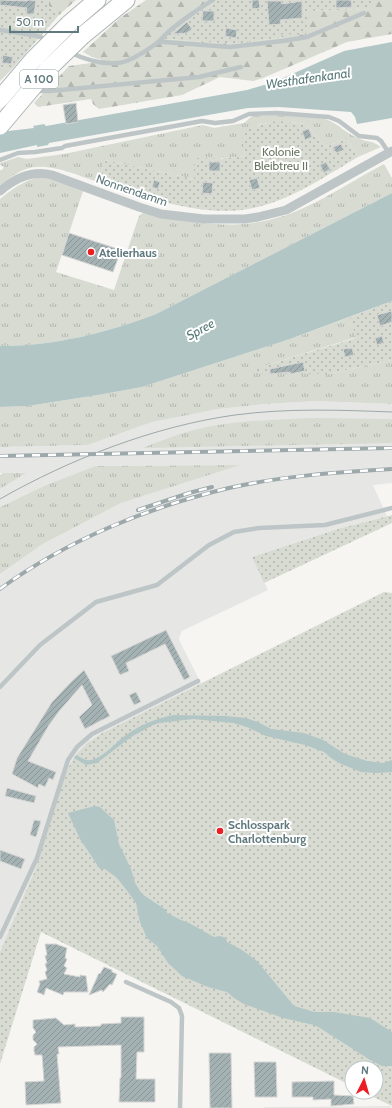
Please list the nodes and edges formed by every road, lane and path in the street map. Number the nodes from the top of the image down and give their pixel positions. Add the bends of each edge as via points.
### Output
1 (97, 0) edge
2 (126, 0) edge
3 (213, 0) edge
4 (364, 12) dead end
5 (0, 30) edge
6 (51, 42) junction
7 (158, 42) junction
8 (57, 46) dead end
9 (63, 49) dead end
10 (241, 67) dead end
11 (11, 78) dead end
12 (20, 92) dead end
13 (0, 93) edge
14 (7, 96) edge
15 (0, 126) edge
16 (390, 152) edge
17 (0, 160) edge
18 (0, 191) edge
19 (392, 508) edge
20 (198, 681) dead end
21 (0, 687) edge
22 (0, 937) edge
23 (126, 982) dead end
24 (180, 1108) edge

1 - 14 highway, A 100, bridge via 33,60
2 - 15 highway, A 100, bridge via 82,36 48,69
3 - 7 lane via 165,34
4 - 7 lane via 307,37 283,41 230,47
5 - 6 lane via 38,36
6 - 8 lane
6 - 11 lane
7 - 9 lane via 128,60 114,63 80,58
10 - 12 lane via 199,77
13 - 14 lane
16 - 17 lane via 377,138 359,136 330,117 276,113 249,114 215,123 202,121 62,148 18,153
16 - 18 street, Nonnendamm via 286,210 245,219 204,219 161,214 43,173 25,175
19 - 21 lane via 325,525 259,528 234,532 209,545 157,585 96,602 40,645
20 - 22 lane via 92,734 77,747 68,760 37,858
23 - 24 lane via 179,1008 182,1016

